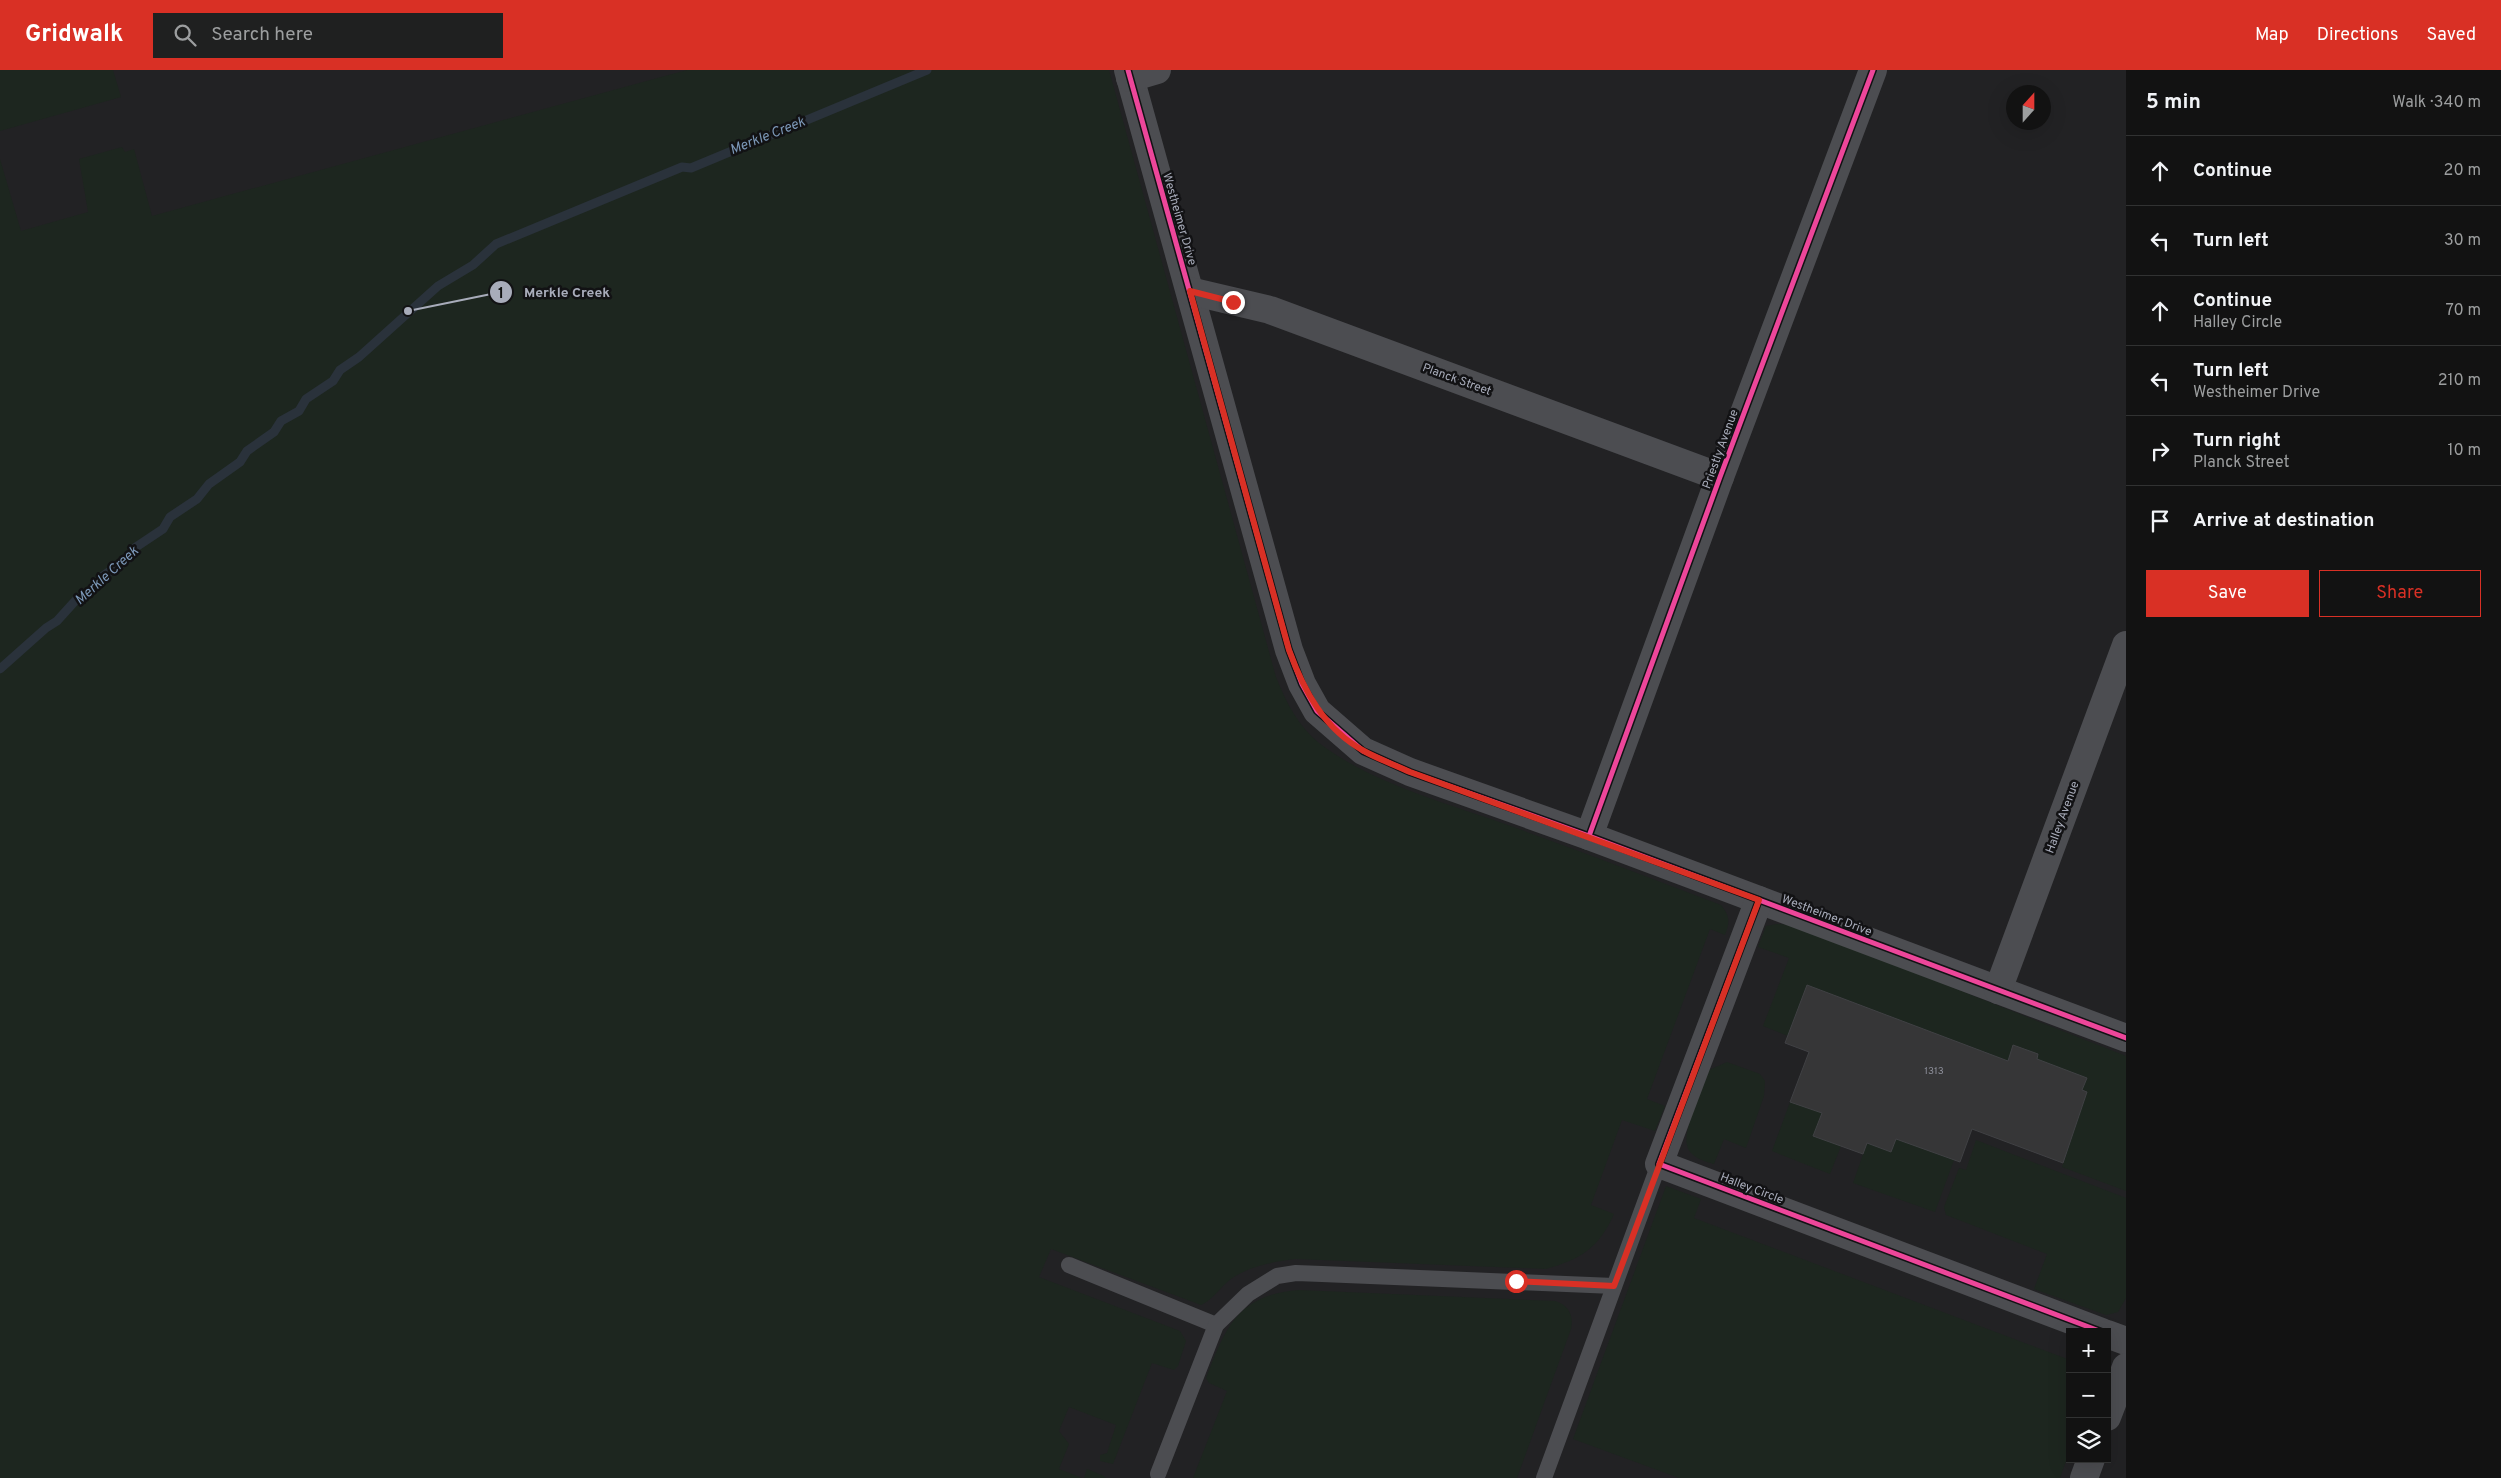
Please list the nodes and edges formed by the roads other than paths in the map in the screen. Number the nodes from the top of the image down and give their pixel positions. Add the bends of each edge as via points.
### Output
1 (1157, 70) edge
2 (1873, 70) edge
3 (1129, 74) edge
4 (1190, 291) junction
5 (1720, 477) junction
6 (2126, 645) edge
7 (1590, 836) junction
8 (1759, 900) junction
9 (1998, 990) junction
10 (2126, 1038) edge
11 (1659, 1164) junction
12 (1069, 1265) dead end
13 (1614, 1286) junction
14 (1216, 1325) junction
15 (2091, 1328) edge
16 (2111, 1335) edge
17 (2126, 1341) edge
18 (2126, 1367) edge
19 (2111, 1406) edge
20 (2090, 1463) edge
21 (1158, 1474) dead end
22 (1544, 1478) edge
23 (2084, 1478) edge

1 - 3 street
2 - 5 street, Priestly Avenue
3 - 4 street, Westheimer Drive
4 - 5 street, Planck Street via 1270,310
4 - 7 street, Westheimer Drive via 1289,650 1317,711 1363,751 1410,772
5 - 7 street, Priestly Avenue
6 - 9 street, Halley Avenue
7 - 8 street, Westheimer Drive
8 - 9 street, Westheimer Drive
8 - 11 street
9 - 10 street, Westheimer Drive
11 - 13 lane
11 - 15 street, Halley Circle
12 - 14 lane
13 - 14 lane via 1296,1273 1277,1276 1248,1294
13 - 22 lane
14 - 21 lane
16 - 17 street
18 - 19 street
20 - 23 street

